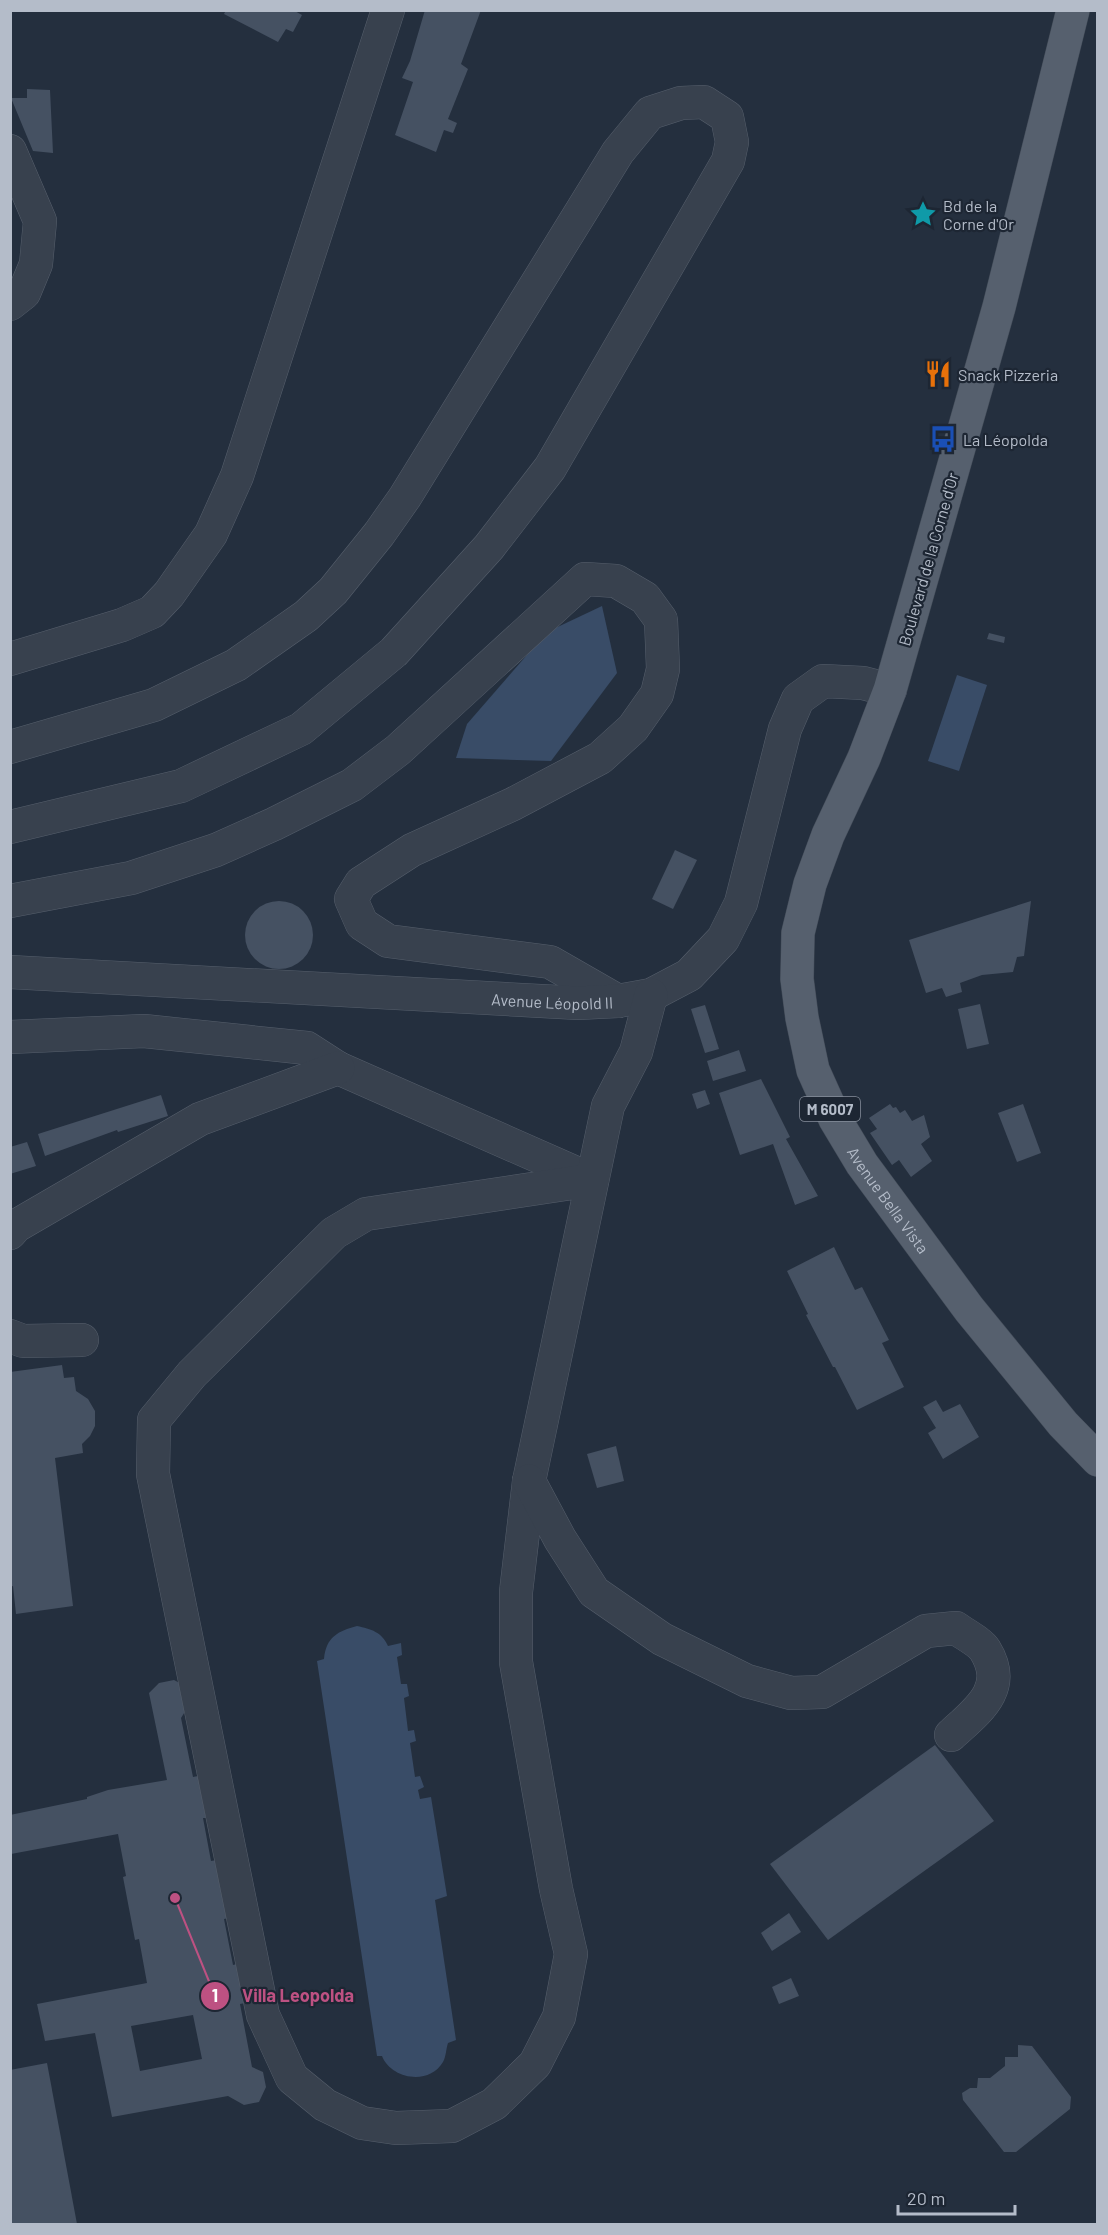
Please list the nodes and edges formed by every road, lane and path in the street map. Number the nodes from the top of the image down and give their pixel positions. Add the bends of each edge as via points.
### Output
1 (388, 10) edge
2 (1073, 10) edge
3 (10, 152) edge
4 (10, 304) edge
5 (10, 659) edge
6 (890, 690) junction
7 (10, 747) edge
8 (10, 827) edge
9 (10, 901) edge
10 (10, 972) edge
11 (651, 996) junction
12 (618, 1001) junction
13 (10, 1037) edge
14 (338, 1068) junction
15 (592, 1180) junction
16 (10, 1233) edge
17 (10, 1336) edge
18 (82, 1340) dead end
19 (1098, 1460) edge
20 (529, 1480) junction
21 (951, 1735) dead end

1 - 5 street via 237,476 212,534 152,612
2 - 6 main road, Boulevard de la Corne d'Or / M 6007 via 999,307
3 - 4 street via 40,221 36,264 24,293
6 - 11 street, Avenue Léopold II via 863,683 823,681 798,699 785,729 737,912 723,939 689,975
6 - 19 main road, Avenue Bella Vista / M 6007 via 828,835 798,933 796,979 813,1070 835,1119 862,1164 969,1309 1062,1424
7 - 8 street via 154,705 236,666 306,616 333,591 405,497 618,152 651,112 681,103 704,102 727,117 732,142 728,160 550,468 489,547 394,652 301,729 181,786
9 - 12 street via 131,878 216,850 352,785 398,750 585,579 616,582 645,598 661,620 663,669 657,694 633,728 600,759 412,850 361,883 351,899 362,924 388,941 550,962
10 - 12 street, Avenue Léopold II via 578,1003
11 - 12 street, Avenue Léopold II
11 - 15 street via 636,1052 608,1106
13 - 14 street via 144,1031 307,1048
14 - 15 street
14 - 16 street via 200,1119
15 - 20 street
15 - 20 street via 366,1214 334,1233 192,1374 154,1420 153,1474 263,2015 292,2078 325,2105 362,2123 396,2128 452,2126 494,2103 536,2064 559,2017 571,1954 516,1662 516,1592
17 - 18 street via 23,1341
20 - 21 street via 594,1592 662,1640 747,1681 791,1693 822,1692 926,1631 956,1628 985,1649 995,1676 985,1703

